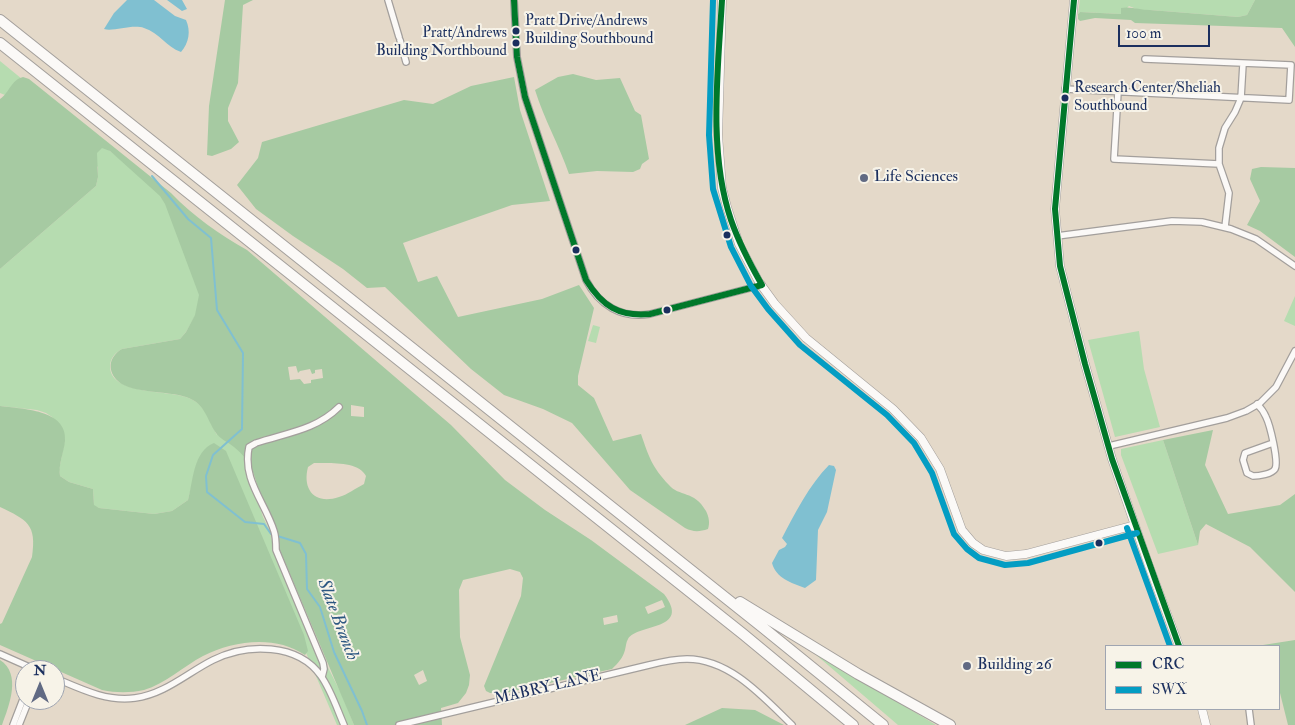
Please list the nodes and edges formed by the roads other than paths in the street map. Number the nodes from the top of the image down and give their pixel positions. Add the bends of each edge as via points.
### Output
1 (388, 0) edge
2 (514, 0) edge
3 (722, 0) edge
4 (1074, 0) edge
5 (0, 20) edge
6 (0, 43) edge
7 (1145, 59) dead end
8 (406, 62) dead end
9 (1242, 64) junction
10 (1065, 89) junction
11 (1118, 92) junction
12 (1241, 98) junction
13 (1219, 164) junction
14 (1225, 227) junction
15 (1057, 236) junction
16 (1295, 266) edge
17 (762, 285) junction
18 (1295, 351) edge
19 (1257, 404) junction
20 (339, 407) dead end
21 (1273, 443) junction
22 (1109, 446) junction
23 (1135, 525) junction
24 (702, 579) junction
25 (1179, 645) edge
26 (0, 654) edge
27 (15, 661) edge
28 (322, 677) junction
29 (65, 682) edge
30 (19, 710) edge
31 (25, 710) edge
32 (1202, 710) edge
33 (1249, 710) edge
34 (13, 725) edge
35 (19, 725) edge
36 (344, 725) edge
37 (399, 725) edge
38 (792, 725) edge
39 (853, 725) edge
40 (883, 725) edge
41 (950, 725) edge
42 (1206, 725) edge
43 (1251, 725) edge

1 - 8 street
2 - 17 street via 517,57 525,97 586,280 594,293 616,311 639,316
3 - 17 street via 720,171 734,230
4 - 10 street
5 - 24 highway
6 - 39 highway
7 - 9 street
9 - 12 street
9 - 12 street via 1291,65 1289,100
10 - 11 street
10 - 15 street via 1055,209
11 - 12 street
11 - 13 street via 1114,159
12 - 13 street via 1221,138
13 - 14 street via 1229,193
14 - 15 street via 1178,221
14 - 16 street via 1256,239
15 - 22 street via 1069,305
17 - 23 street via 806,338 893,409 922,438 940,469 962,530 983,550 1006,556 1026,554
18 - 19 street via 1278,385
19 - 21 street via 1265,414
19 - 22 street via 1231,417
20 - 28 street via 310,428 256,443 249,447 246,460 258,497 274,530 276,550 323,664
21 - 21 street via 1277,463 1275,470 1257,476 1247,474 1243,460 1245,453
22 - 23 street
23 - 25 street
24 - 40 highway
24 - 41 highway via 858,674
26 - 27 street
28 - 29 street via 305,661 266,648 231,652 166,689 135,698 111,698
28 - 36 street
30 - 34 street
31 - 35 street
32 - 42 street
33 - 43 street
37 - 38 street, MABRY LANE via 686,659 727,670 763,697

